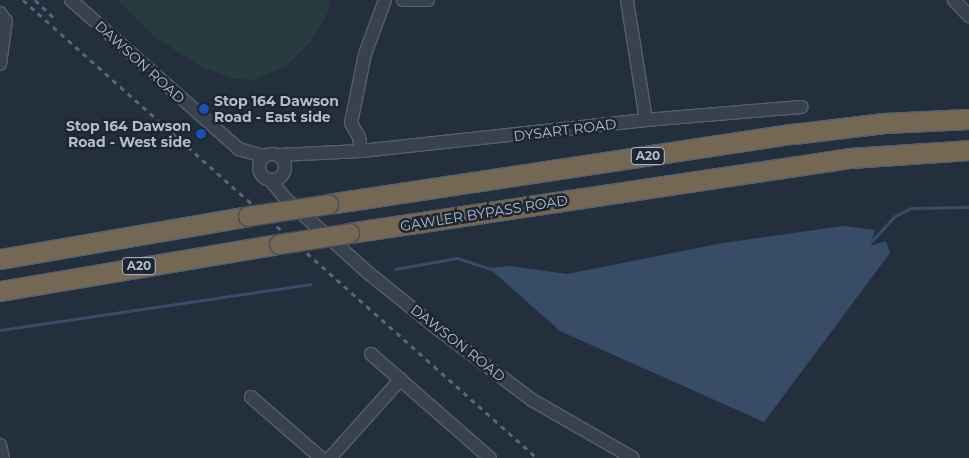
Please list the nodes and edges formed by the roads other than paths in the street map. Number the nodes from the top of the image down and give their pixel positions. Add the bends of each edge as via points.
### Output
1 (71, 0) edge
2 (385, 0) edge
3 (403, 0) edge
4 (428, 0) edge
5 (628, 0) edge
6 (954, 0) edge
7 (2, 15) edge
8 (969, 16) edge
9 (0, 64) edge
10 (801, 107) dead end
11 (969, 119) edge
12 (646, 120) junction
13 (209, 123) junction
14 (969, 150) edge
15 (361, 151) junction
16 (330, 154) junction
17 (280, 155) junction
18 (264, 156) junction
19 (285, 170) junction
20 (260, 171) junction
21 (270, 180) junction
22 (299, 209) junction
23 (0, 259) edge
24 (0, 291) edge
25 (371, 354) dead end
26 (401, 379) junction
27 (251, 398) dead end
28 (0, 445) edge
29 (485, 456) edge
30 (3, 458) edge
31 (321, 458) edge
32 (330, 458) edge
33 (632, 458) edge

1 - 13 street, DAWSON ROAD
2 - 15 street via 370,36 350,123 359,137
3 - 4 street
5 - 12 street
6 - 8 street
7 - 9 street via 6,24
10 - 12 street, DYSART ROAD
11 - 23 highway, A20, bridge via 884,123 793,134 248,216
12 - 15 street, DYSART ROAD
13 - 18 street, DAWSON ROAD via 239,148
13 - 20 street, DAWSON ROAD
14 - 24 highway, GAWLER BYPASS ROAD / A20, bridge via 850,158 278,244
15 - 16 street, DYSART ROAD
16 - 17 street, DYSART ROAD
16 - 19 street, DYSART ROAD via 302,159
17 - 18 street
17 - 19 street
18 - 20 street
19 - 21 street via 280,178
19 - 22 street, DAWSON ROAD via 287,185
20 - 21 street
21 - 22 street, DAWSON ROAD
22 - 33 street, DAWSON ROAD via 366,271 532,400
25 - 26 street
26 - 29 street
26 - 32 street
27 - 31 street
28 - 30 street

